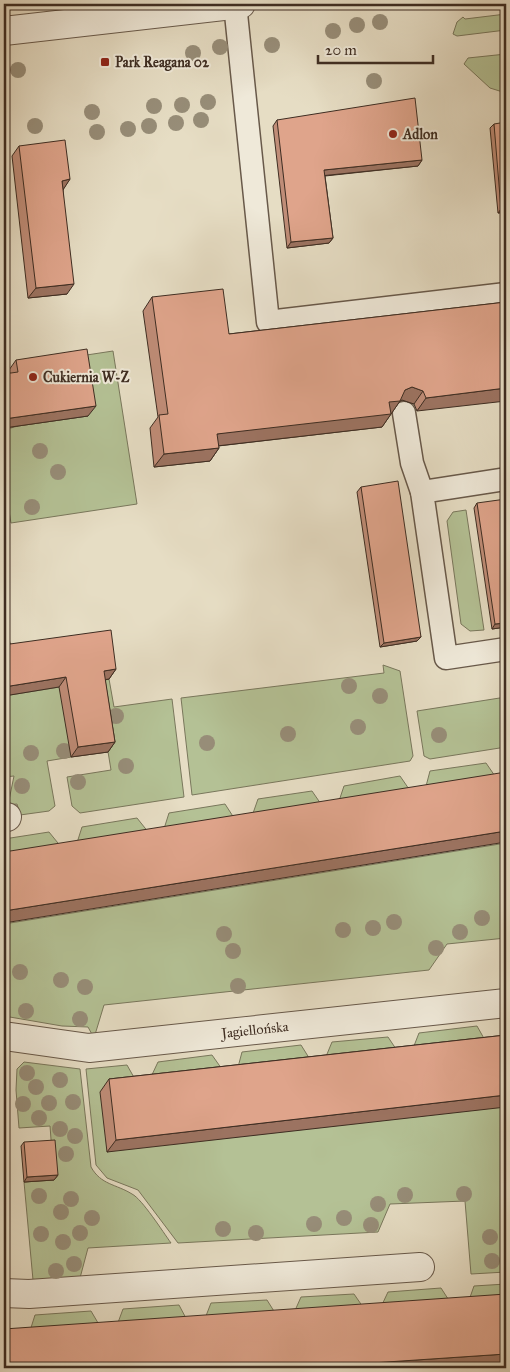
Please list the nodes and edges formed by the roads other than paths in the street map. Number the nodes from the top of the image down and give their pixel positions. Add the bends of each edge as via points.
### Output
1 (235, 4) edge
2 (241, 4) edge
3 (4, 31) edge
4 (506, 294) edge
5 (404, 413) edge
6 (506, 479) edge
7 (422, 492) junction
8 (506, 649) edge
9 (506, 1002) edge
10 (4, 1036) edge
11 (420, 1267) dead end
12 (4, 1293) edge

1 - 2 street
1 - 3 street
1 - 4 lane via 268,322 393,317
5 - 7 lane via 412,463
6 - 7 lane
7 - 8 lane via 446,658
9 - 10 street, Jagiellońska via 89,1048
11 - 12 street via 29,1294

